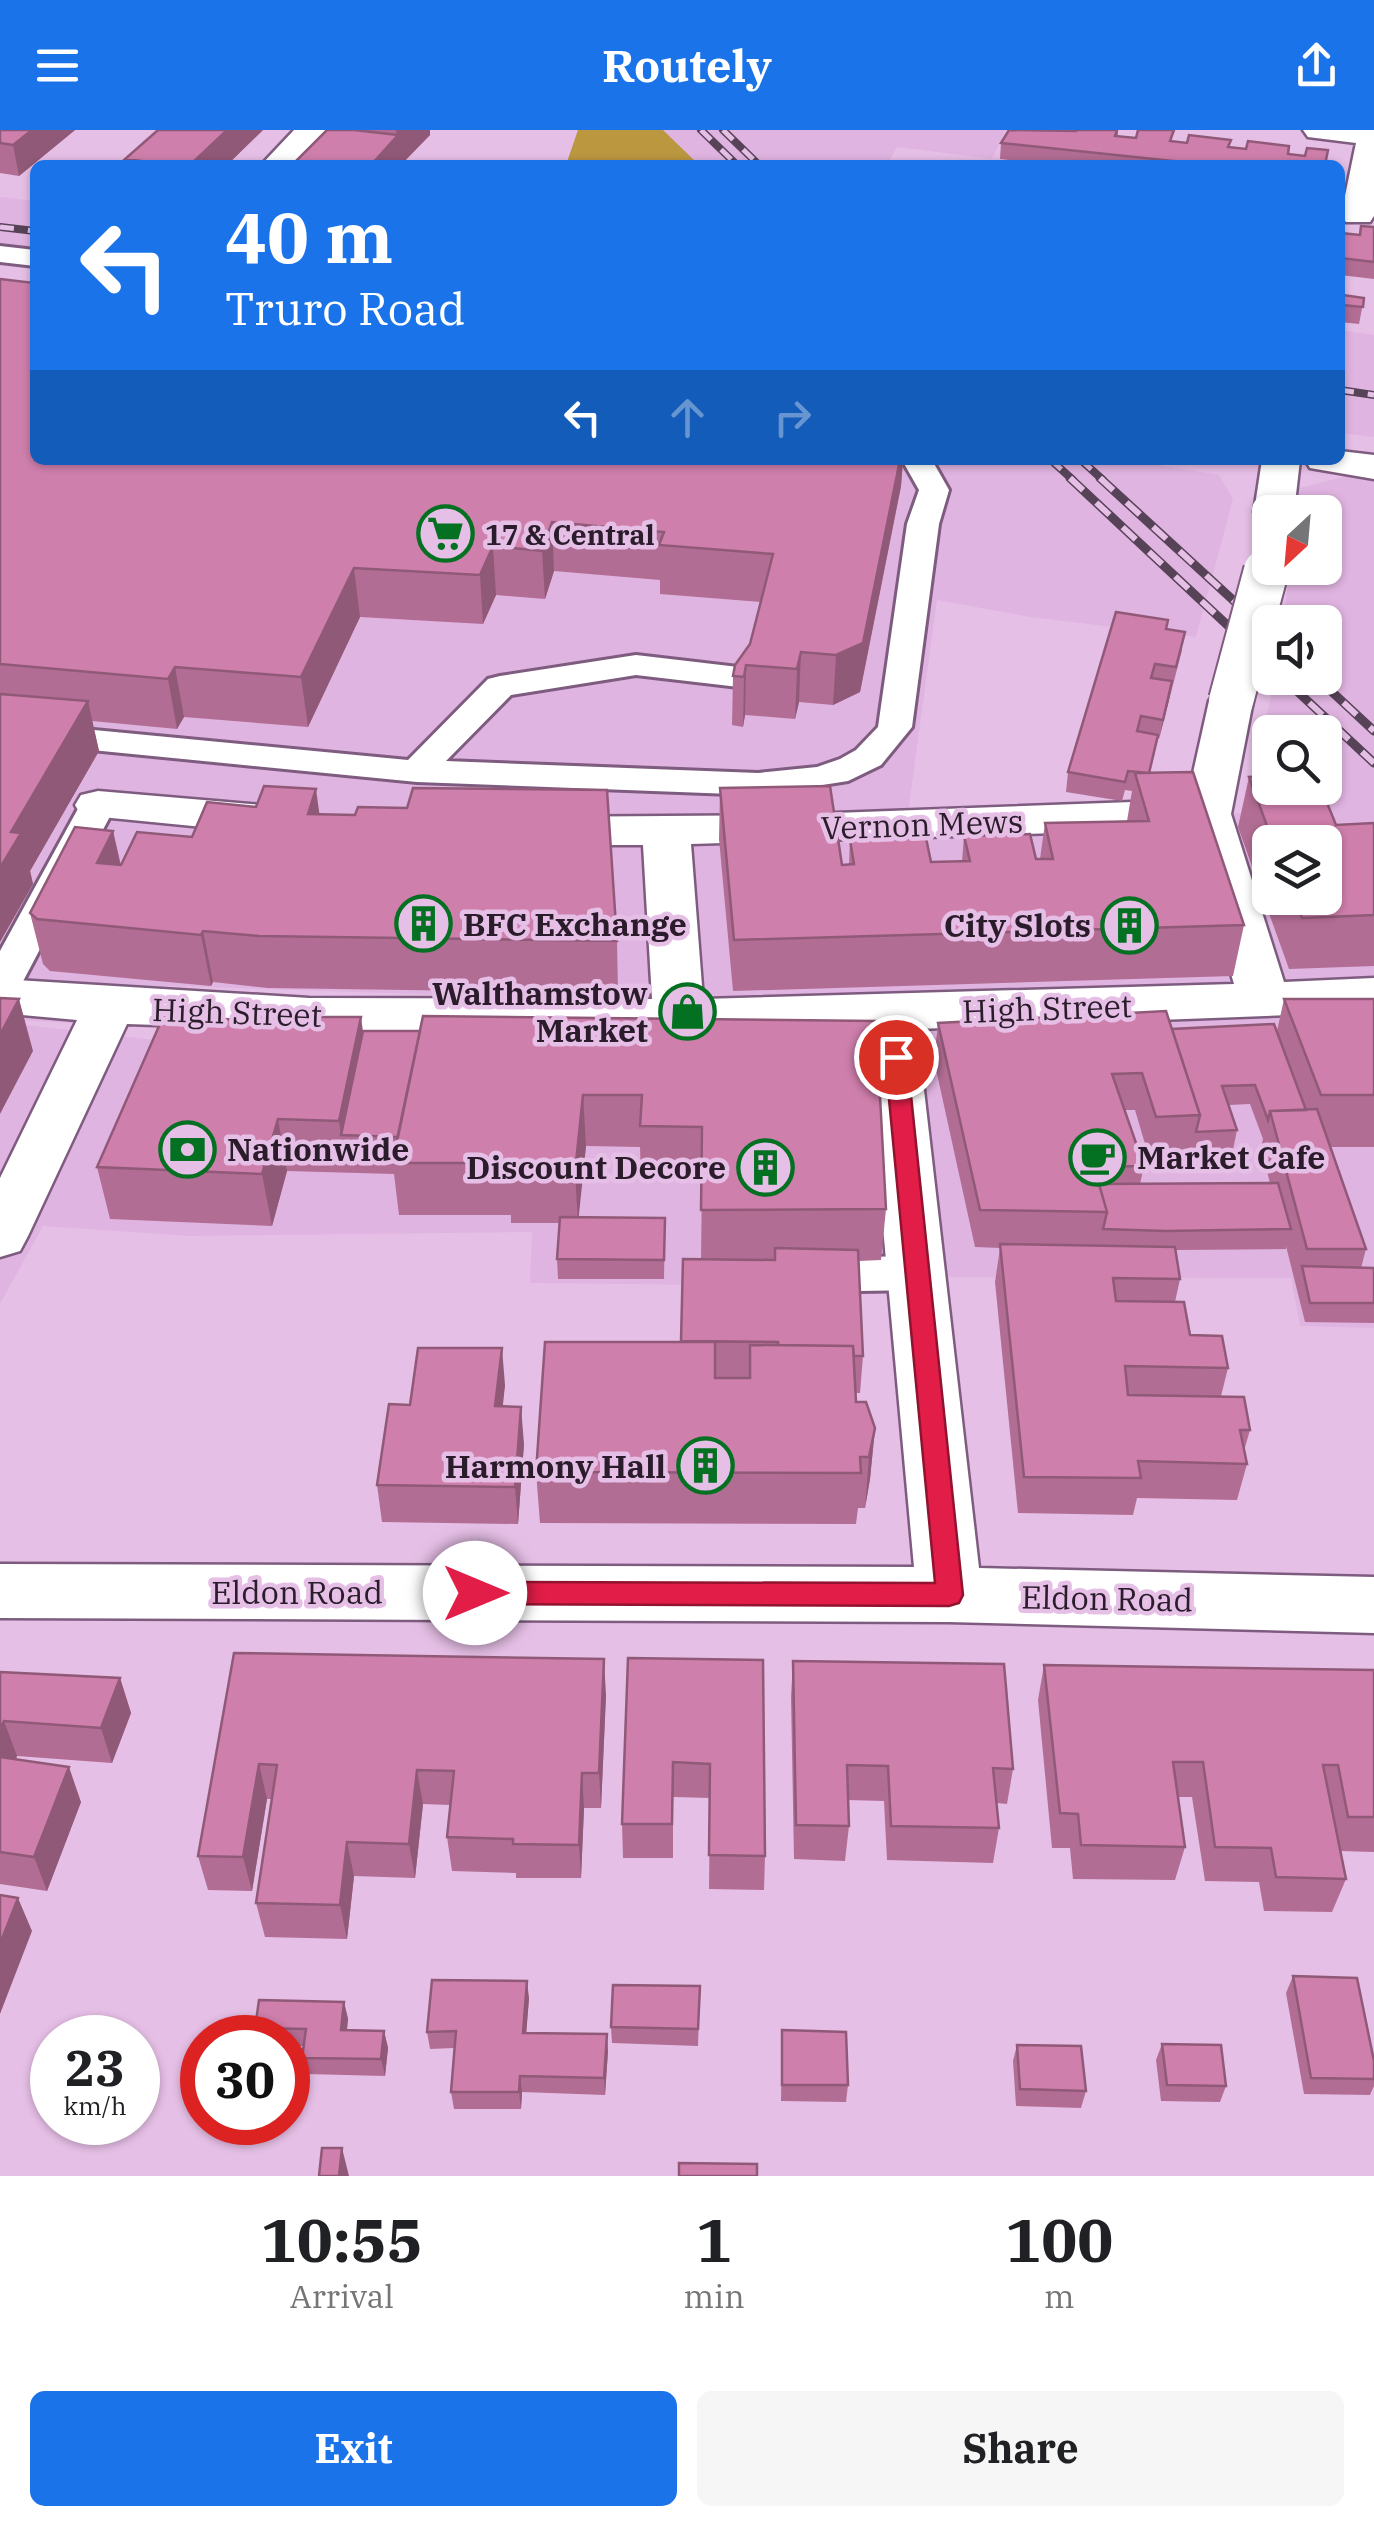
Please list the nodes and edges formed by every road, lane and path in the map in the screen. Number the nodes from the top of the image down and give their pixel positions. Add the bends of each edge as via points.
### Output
1 (312, 130) edge
2 (1319, 130) edge
3 (1374, 134) edge
4 (281, 160) edge
5 (1357, 215) edge
6 (0, 254) edge
7 (30, 257) edge
8 (1345, 463) edge
9 (919, 465) edge
10 (1280, 465) edge
11 (1374, 467) edge
12 (1276, 495) edge
13 (1261, 585) edge
14 (823, 679) edge
15 (0, 732) edge
16 (417, 771) junction
17 (98, 805) joint
18 (1207, 814) junction
19 (317, 822) edge
20 (490, 829) edge
21 (666, 830) junction
22 (0, 987) edge
23 (1259, 987) junction
24 (1374, 995) edge
25 (0, 996) edge
26 (679, 1016) junction
27 (98, 1031) junction
28 (893, 1036) junction
29 (0, 1236) edge
30 (918, 1273) junction
31 (761, 1276) edge
32 (0, 1591) edge
33 (949, 1595) junction
34 (1374, 1605) edge

1 - 4 street
2 - 3 street
3 - 5 street
6 - 7 lane
8 - 11 street
9 - 16 lane via 934,490 923,524 895,727 881,750 852,768 758,784
10 - 12 street
13 - 18 street, bridge
14 - 16 lane via 753,680 636,664 500,686
15 - 16 lane
17 - 19 street
17 - 22 lane
18 - 21 street, Vernon Mews
18 - 23 street
20 - 21 street, Vernon Mews
21 - 26 street
23 - 24 street, High Street
23 - 28 street, High Street
25 - 27 street, High Street
26 - 27 street, High Street
26 - 28 street, High Street
27 - 29 street
28 - 30 street
30 - 31 lane
30 - 33 street
32 - 33 street, Eldon Road
33 - 34 street, Eldon Road

